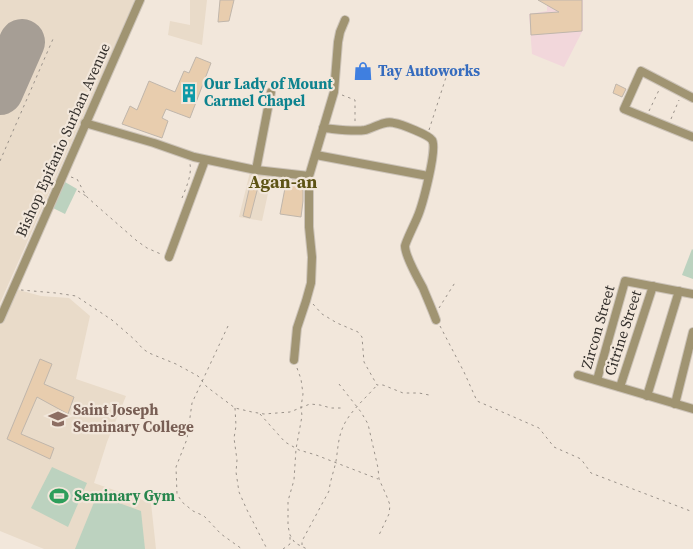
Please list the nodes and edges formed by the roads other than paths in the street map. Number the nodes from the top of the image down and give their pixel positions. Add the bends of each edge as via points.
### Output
1 (140, 0) edge
2 (345, 20) dead end
3 (271, 92) dead end
4 (693, 98) edge
5 (85, 123) junction
6 (323, 128) junction
7 (693, 137) edge
8 (316, 156) junction
9 (205, 160) junction
10 (256, 170) junction
11 (309, 176) junction
12 (428, 176) junction
13 (169, 257) road end
14 (653, 286) junction
15 (679, 291) junction
16 (693, 294) edge
17 (0, 319) edge
18 (436, 320) road end
19 (693, 332) edge
20 (294, 360) road end
21 (578, 375) dead end
22 (597, 380) junction
23 (620, 387) junction
24 (647, 396) junction
25 (675, 404) junction
26 (693, 409) edge

1 - 5 street, Bishop Epifanio Surban Avenue
2 - 6 street via 338,42 334,92
3 - 10 street
4 - 7 street via 641,71 624,109
5 - 9 street
5 - 17 street, Bishop Epifanio Surban Avenue
6 - 8 street
6 - 12 street via 364,130 394,122 426,136 433,140 434,146
8 - 11 street
8 - 12 street
9 - 10 street
9 - 13 street
10 - 11 street
11 - 20 street via 311,283 297,328
12 - 18 street via 420,211 406,246 410,263
14 - 15 street
14 - 22 street, Zircon Street via 625,280
14 - 23 street, Citrine Street
15 - 16 street
15 - 24 street
19 - 25 street
21 - 22 street
22 - 23 street
23 - 24 street
24 - 25 street
25 - 26 street

